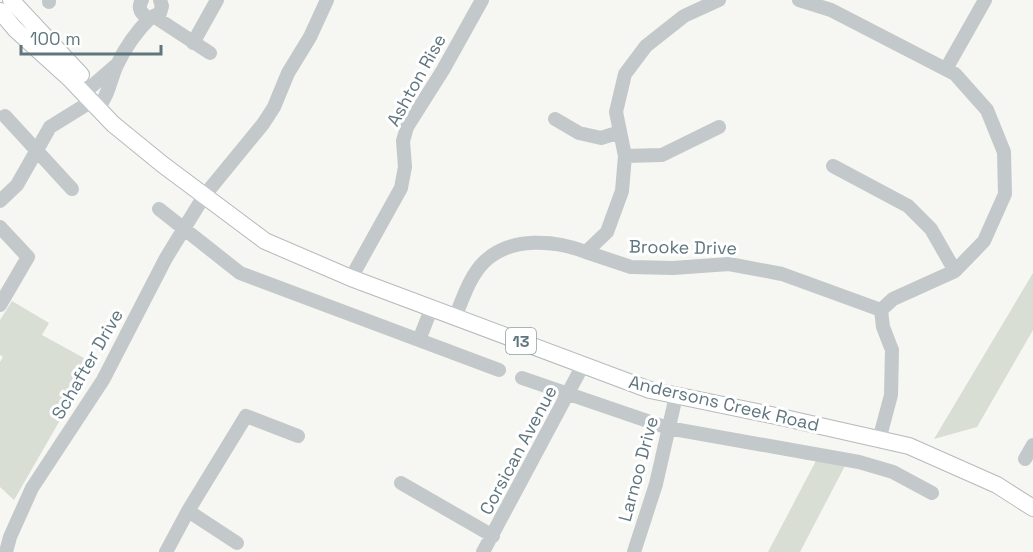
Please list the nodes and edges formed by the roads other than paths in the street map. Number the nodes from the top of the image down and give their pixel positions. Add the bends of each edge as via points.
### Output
1 (11, 0) edge
2 (217, 0) edge
3 (327, 0) edge
4 (482, 0) edge
5 (718, 0) edge
6 (799, 0) edge
7 (985, 0) edge
8 (148, 8) edge
9 (0, 11) edge
10 (188, 39) junction
11 (210, 53) dead end
12 (946, 69) junction
13 (94, 98) junction
14 (4, 116) dead end
15 (555, 119) dead end
16 (719, 127) dead end
17 (620, 132) junction
18 (37, 151) junction
19 (625, 156) junction
20 (834, 166) dead end
21 (72, 189) dead end
22 (204, 196) junction
23 (0, 201) edge
24 (159, 209) dead end
25 (0, 227) edge
26 (184, 228) junction
27 (586, 252) junction
28 (956, 271) junction
29 (351, 278) junction
30 (0, 305) edge
31 (432, 306) junction
32 (881, 310) junction
33 (456, 315) junction
34 (419, 340) junction
35 (583, 365) junction
36 (499, 370) dead end
37 (522, 378) dead end
38 (568, 394) junction
39 (676, 396) junction
40 (668, 428) junction
41 (298, 436) dead end
42 (879, 440) junction
43 (1033, 445) edge
44 (1025, 459) dead end
45 (401, 483) dead end
46 (932, 493) dead end
47 (1033, 508) edge
48 (188, 511) junction
49 (493, 536) junction
50 (237, 543) dead end
51 (6, 552) edge
52 (166, 552) edge
53 (483, 552) edge
54 (634, 552) edge

1 - 13 main road, Andersons Creek Road / 13
2 - 10 street
3 - 22 street, Schafter Drive via 274,107
4 - 29 street, Ashton Rise via 407,127 401,188
5 - 17 street via 684,16 646,46 625,74 616,112
6 - 12 street via 831,10
7 - 12 street
8 - 10 street
8 - 13 street via 138,31
9 - 13 main road, Andersons Creek Road / 13 via 15,29
10 - 11 street
12 - 28 street via 987,110 1004,152 1005,194 984,241
13 - 18 street via 50,127
13 - 22 main road, Andersons Creek Road / 13 via 113,124
14 - 18 street
15 - 17 street via 579,133 601,138
16 - 19 street via 662,155
17 - 19 street
18 - 21 street
18 - 23 street via 17,185
19 - 27 street via 622,191 607,232
20 - 28 street via 908,206 931,229
22 - 26 street, Schafter Drive
22 - 29 main road, Andersons Creek Road / 13 via 265,241
24 - 26 street
25 - 30 street via 28,257
26 - 34 street via 240,273
26 - 51 street, Schafter Drive via 103,380 32,488
27 - 32 street, Brooke Drive via 631,267 729,264 782,274
27 - 33 street, Brooke Drive via 566,244 536,242 505,249 484,262
28 - 32 street via 893,299
29 - 31 main road, Andersons Creek Road / 13
31 - 33 main road, Andersons Creek Road / 13
31 - 34 street
32 - 42 street via 892,350 891,395
33 - 35 main road, Andersons Creek Road / 13
34 - 36 street
35 - 38 street, Corsican Avenue
35 - 39 main road, Andersons Creek Road / 13
37 - 38 street
38 - 40 street
38 - 49 street, Corsican Avenue
39 - 40 street, Larnoo Drive
39 - 42 main road, Andersons Creek Road / 13
40 - 46 street via 859,462 893,472
40 - 54 street, Larnoo Drive via 656,484
41 - 48 street via 246,416
42 - 47 main road, Andersons Creek Road / 13 via 909,446 997,485
43 - 44 street
45 - 49 street
48 - 50 street
48 - 52 street
49 - 53 street, Corsican Avenue

